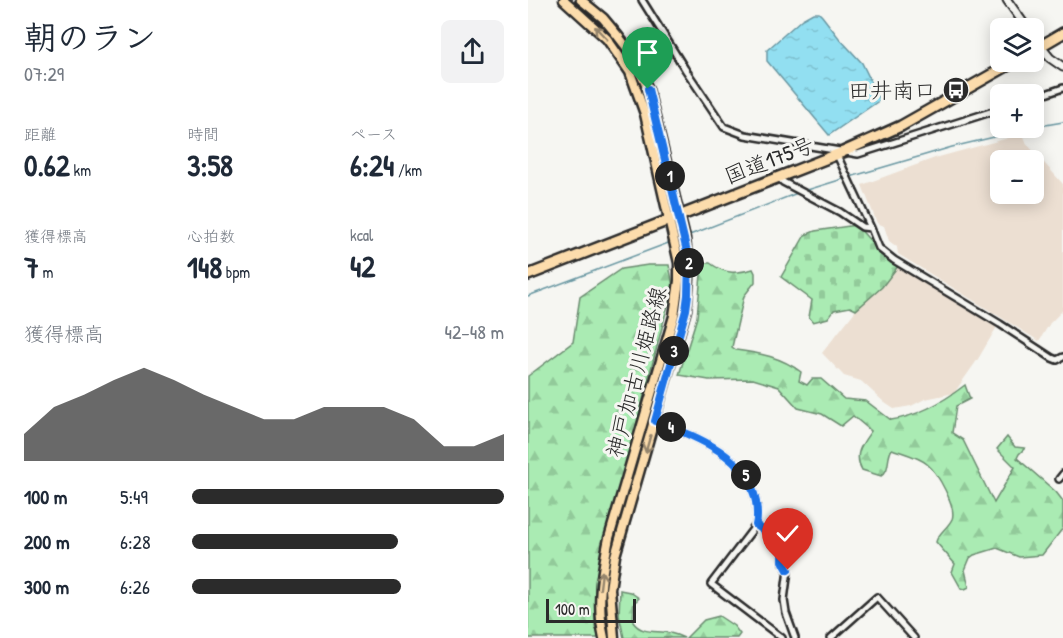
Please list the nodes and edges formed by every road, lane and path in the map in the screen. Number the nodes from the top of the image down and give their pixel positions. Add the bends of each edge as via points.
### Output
1 (564, 0) edge
2 (582, 0) edge
3 (642, 0) edge
4 (1007, 0) edge
5 (1020, 18) edge
6 (1063, 33) edge
7 (1044, 44) edge
8 (1044, 54) edge
9 (1063, 67) edge
10 (996, 72) edge
11 (1063, 88) edge
12 (1044, 95) edge
13 (990, 112) edge
14 (840, 154) junction
15 (778, 177) junction
16 (679, 217) junction
17 (670, 220) junction
18 (871, 228) junction
19 (528, 275) edge
20 (1063, 357) edge
21 (655, 421) junction
22 (756, 525) junction
23 (604, 638) edge
24 (614, 638) edge
25 (782, 638) edge
26 (795, 638) edge
27 (831, 638) edge
28 (914, 638) edge

17 -> 1 main road, 神戸加古川姫路線 via 645,114 630,72 607,39
2 - 16 main road, 神戸加古川姫路線 via 618,36 641,71 653,105
3 - 14 street via 724,127 745,135 832,148
4 - 5 street
6 - 7 highway
8 - 9 street
10 - 14 highway, 国道175号 via 901,126
11 - 12 street
13 - 14 street via 858,154
14 - 15 highway, 国道175号
14 - 18 street
15 - 16 highway, 国道175号
15 - 18 street via 862,227
16 - 17 highway, 国道175号
16 - 21 main road, 神戸加古川姫路線 via 689,260 688,295
17 - 19 highway, 国道175号
23 -> 17 main road, 神戸加古川姫路線 via 599,606 609,538 674,316 679,263
18 - 20 street via 879,248 894,260 1052,358
21 - 22 street via 700,438 744,472 754,492
21 -> 24 main road, 神戸加古川姫路線 via 615,556 610,589
22 - 25 street via 711,584
22 - 26 street via 780,542 788,570 786,613
27 - 28 street via 877,597

